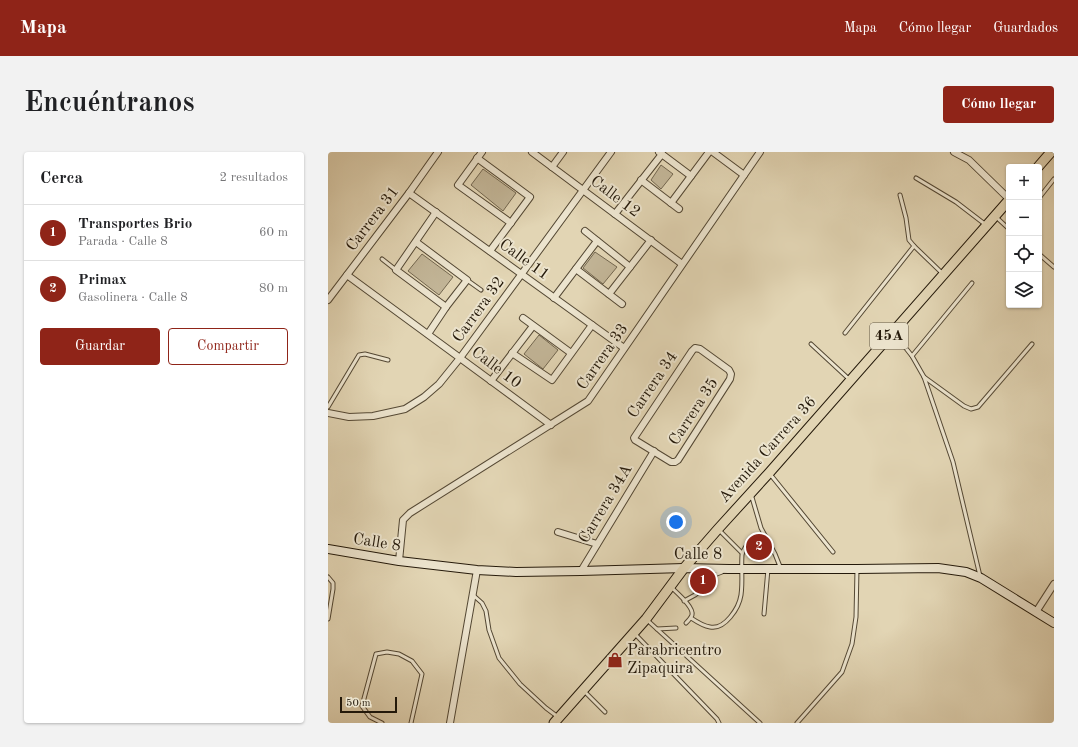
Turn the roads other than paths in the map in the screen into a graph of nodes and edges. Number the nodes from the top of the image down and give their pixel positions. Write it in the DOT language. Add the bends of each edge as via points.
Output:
graph roads {
  1 [pos="438,152"];
  2 [pos="482,152"];
  3 [pos="532,152"];
  4 [pos="563,152"];
  5 [pos="611,152"];
  6 [pos="708,152"];
  7 [pos="714,152"];
  8 [pos="760,152"];
  9 [pos="954,152"];
  10 [pos="1051,152"];
  11 [pos="660,153"];
  12 [pos="477,158"];
  13 [pos="1041,164"];
  14 [pos="552,167"];
  15 [pos="744,175"];
  16 [pos="691,176"];
  17 [pos="916,178"];
  18 [pos="1054,179"];
  19 [pos="641,180"];
  20 [pos="583,190"];
  21 [pos="409,193"];
  22 [pos="1042,194"];
  23 [pos="900,195"];
  24 [pos="1006,196"];
  25 [pos="1008,200"];
  26 [pos="671,203"];
  27 [pos="680,209"];
  28 [pos="436,212"];
  29 [pos="615,214"];
  30 [pos="994,216"];
  31 [pos="511,223"];
  32 [pos="986,226"];
  33 [pos="1006,226"];
  34 [pos="584,231"];
  35 [pos="651,240"];
  36 [pos="597,241"];
  37 [pos="416,242"];
  38 [pos="914,246"];
  39 [pos="490,251"];
  40 [pos="1042,257"];
  41 [pos="382,259"];
  42 [pos="682,264"];
  43 [pos="630,267"];
  44 [pos="1054,267"];
  45 [pos="396,270"];
  46 [pos="576,270"];
  47 [pos="521,274"];
  48 [pos="943,274"];
  49 [pos="347,276"];
  50 [pos="467,280"];
  51 [pos="972,283"];
  52 [pos="481,290"];
  53 [pos="609,294"];
  54 [pos="554,298"];
  55 [pos="328,300"];
  56 [pos="622,304"];
  57 [pos="446,307"];
  58 [pos="523,318"];
  59 [pos="592,325"];
  60 [pos="533,326"];
  61 [pos="893,332"];
  62 [pos="845,333"];
  63 [pos="428,334"];
  64 [pos="811,344"];
  65 [pos="1032,344"];
  66 [pos="624,348"];
  67 [pos="512,353"];
  68 [pos="572,353"];
  69 [pos="912,356"];
  70 [pos="460,358"];
  71 [pos="388,360"];
  72 [pos="731,374"];
  73 [pos="924,377"];
  74 [pos="850,380"];
  75 [pos="491,381"];
  76 [pos="328,407"];
  77 [pos="328,413"];
  78 [pos="551,425"];
  79 [pos="654,451"];
  80 [pos="769,473"];
  81 [pos="751,493"];
  82 [pos="761,528"];
  83 [pos="718,529"];
  84 [pos="558,532"];
  85 [pos="757,532"];
  86 [pos="751,538"];
  87 [pos="597,544"];
  88 [pos="328,549"];
  89 [pos="833,552"];
  90 [pos="742,553"];
  91 [pos="399,561"];
  92 [pos="684,568"];
  93 [pos="729,569"];
  94 [pos="742,569"];
  95 [pos="768,569"];
  96 [pos="781,569"];
  97 [pos="857,569"];
  98 [pos="477,570"];
  99 [pos="581,571"];
  100 [pos="328,577"];
  101 [pos="981,578"];
  102 [pos="706,582"];
  103 [pos="1054,584"];
  104 [pos="670,586"];
  105 [pos="702,589"];
  106 [pos="473,595"];
  107 [pos="684,601"];
  108 [pos="1036,612"];
  109 [pos="764,614"];
  110 [pos="691,618"];
  111 [pos="328,619"];
  112 [pos="646,619"];
  113 [pos="686,623"];
  114 [pos="1054,623"];
  115 [pos="676,628"];
  116 [pos="657,629"];
  117 [pos="634,633"];
  118 [pos="583,690"];
  119 [pos="605,712"];
  120 [pos="556,720"];
  121 [pos="382,723"];
  122 [pos="411,723"];
  123 [pos="450,723"];
  124 [pos="720,723"];
  125 [pos="760,723"];
  126 [pos="797,723"];
  1 -- 21 [label="street, Carrera 31"];
  2 -- 12 [label="street"];
  3 -- 14 [label="street, Calle 12"];
  4 -- 14 [label="street"];
  5 -- 20 [label="street, Carrera 32"];
  6 -- 16 [label="street"];
  7 -- 15 [label="street"];
  8 -- 15 [label="street, Carrera 33"];
  9 -- 24 [label="street" via="969,160"];
  10 -- 13 [label="main road"];
  11 -- 16 [label="street"];
  11 -- 19 [label="street"];
  12 -- 31 [label="street" via="530,197"];
  12 -- 31 [label="street" via="458,185"];
  14 -- 20 [label="street, Calle 12"];
  15 -- 42 [label="street, Carrera 33"];
  16 -- 26 [label="street"];
  17 -- 32 [label="lane" via="956,202"];
  18 -- 22 [label="lane"];
  19 -- 26 [label="street"];
  19 -- 29 [label="street"];
  20 -- 29 [label="street, Calle 12"];
  20 -- 47 [label="street, Carrera 32"];
  21 -- 28 [label="street, Calle 11"];
  21 -- 49 [label="street, Carrera 31"];
  23 -- 38 [label="lane" via="909,240"];
  25 -- 30 [label="main road, Avenida Carrera 36 / 45A"];
  26 -- 27 [label="street"];
  28 -- 37 [label="street"];
  28 -- 39 [label="street, Calle 11"];
  29 -- 35 [label="street, Calle 12"];
  30 -- 32 [label="main road, Avenida Carrera 36 / 45A"];
  30 -- 33 [label="lane"];
  31 -- 39 [label="street"];
  32 -- 48 [label="main road, Avenida Carrera 36 / 45A"];
  34 -- 36 [label="street"];
  35 -- 42 [label="street, Calle 12"];
  35 -- 43 [label="street"];
  36 -- 43 [label="street"];
  36 -- 46 [label="street"];
  37 -- 45 [label="street"];
  37 -- 50 [label="street"];
  38 -- 48 [label="lane"];
  38 -- 62 [label="lane"];
  39 -- 47 [label="street, Calle 11"];
  40 -- 44 [label="lane"];
  41 -- 45 [label="lane"];
  42 -- 66 [label="street, Carrera 33"];
  43 -- 53 [label="street"];
  45 -- 57 [label="street"];
  46 -- 53 [label="street"];
  46 -- 54 [label="street"];
  47 -- 54 [label="street, Calle 11"];
  47 -- 70 [label="street, Carrera 32"];
  48 -- 61 [label="main road, Avenida Carrera 36 / 45A"];
  49 -- 55 [label="street, Carrera 31"];
  49 -- 63 [label="street, Calle 10"];
  50 -- 52 [label="lane"];
  50 -- 57 [label="street"];
  51 -- 69 [label="lane"];
  53 -- 56 [label="street"];
  54 -- 59 [label="street, Calle 11"];
  57 -- 63 [label="street"];
  58 -- 60 [label="street"];
  59 -- 66 [label="street, Calle 11"];
  59 -- 68 [label="street"];
  60 -- 67 [label="street"];
  60 -- 68 [label="street"];
  61 -- 69 [label="lane"];
  61 -- 74 [label="main road, Avenida Carrera 36 / 45A"];
  63 -- 70 [label="street, Calle 10"];
  64 -- 74 [label="lane"];
  65 -- 73 [label="lane" via="978,407 971,409 964,406"];
  66 -- 78 [label="street, Carrera 33" via="588,401"];
  67 -- 68 [label="street" via="552,380"];
  67 -- 75 [label="street"];
  69 -- 73 [label="lane"];
  70 -- 75 [label="street, Calle 10"];
  70 -- 77 [label="street, Carrera 32" via="439,384 405,409 373,416 349,417"];
  71 -- 76 [label="lane" via="365,354 359,356"];
  72 -- 79 [label="street, Carrera 35" via="678,460 671,462"];
  72 -- 79 [label="street, Carrera 34" via="700,349 695,348 634,438"];
  73 -- 101 [label="lane" via="953,462"];
  74 -- 80 [label="main road, Avenida Carrera 36 / 45A"];
  75 -- 78 [label="street, Calle 10"];
  78 -- 91 [label="street, Carrera 33" via="410,513 403,520"];
  79 -- 87 [label="street, Carrera 34A"];
  80 -- 81 [label="main road, Avenida Carrera 36 / 45A"];
  80 -- 89 [label="lane"];
  81 -- 82 [label="lane"];
  81 -- 83 [label="main road, Avenida Carrera 36 / 45A"];
  82 -- 85 [label="lane"];
  82 -- 96 [label="lane"];
  83 -- 90 [label="lane"];
  83 -- 92 [label="main road, Avenida Carrera 36 / 45A"];
  84 -- 87 [label="street"];
  86 -- 90 [label="lane"];
  87 -- 99 [label="street, Carrera 34A"];
  88 -- 91 [label="main road, Calle 8"];
  90 -- 94 [label="lane"];
  91 -- 98 [label="main road, Calle 8"];
  92 -- 93 [label="main road, Calle 8"];
  92 -- 99 [label="main road, Calle 8"];
  92 -- 104 [label="main road, Avenida Carrera 36 / 45A"];
  93 -- 94 [label="main road, Calle 8"];
  93 -- 102 [label="lane" via="709,577"];
  94 -- 95 [label="main road, Calle 8"];
  94 -- 110 [label="lane" via="741,596 729,618 715,628 701,625"];
  95 -- 96 [label="main road, Calle 8"];
  95 -- 109 [label="lane"];
  96 -- 97 [label="main road, Calle 8"];
  97 -- 101 [label="main road, Calle 8" via="938,568 966,572"];
  97 -- 126 [label="lane" via="856,617 852,644 842,672"];
  98 -- 99 [label="main road, Calle 8"];
  98 -- 106 [label="street"];
  100 -- 111 [label="lane" via="333,583"];
  101 -- 108 [label="main road, Calle 8"];
  103 -- 108 [label="street"];
  104 -- 107 [label="lane"];
  104 -- 112 [label="main road, Avenida Carrera 36 / 45A"];
  105 -- 107 [label="lane"];
  106 -- 120 [label="lane" via="486,611 489,630 499,658 520,684"];
  106 -- 123 [label="street"];
  107 -- 110 [label="lane" via="691,608"];
  108 -- 114 [label="main road, Calle 8"];
  110 -- 113 [label="lane"];
  112 -- 116 [label="lane"];
  112 -- 117 [label="main road, Avenida Carrera 36 / 45A"];
  115 -- 116 [label="lane"];
  116 -- 125 [label="lane"];
  117 -- 118 [label="main road, Avenida Carrera 36 / 45A"];
  117 -- 124 [label="lane"];
  118 -- 119 [label="lane"];
  118 -- 120 [label="main road, Avenida Carrera 36 / 45A"];
  121 -- 122 [label="lane" via="370,717 362,706 376,654 387,652 399,654 412,661 422,674"];
}
